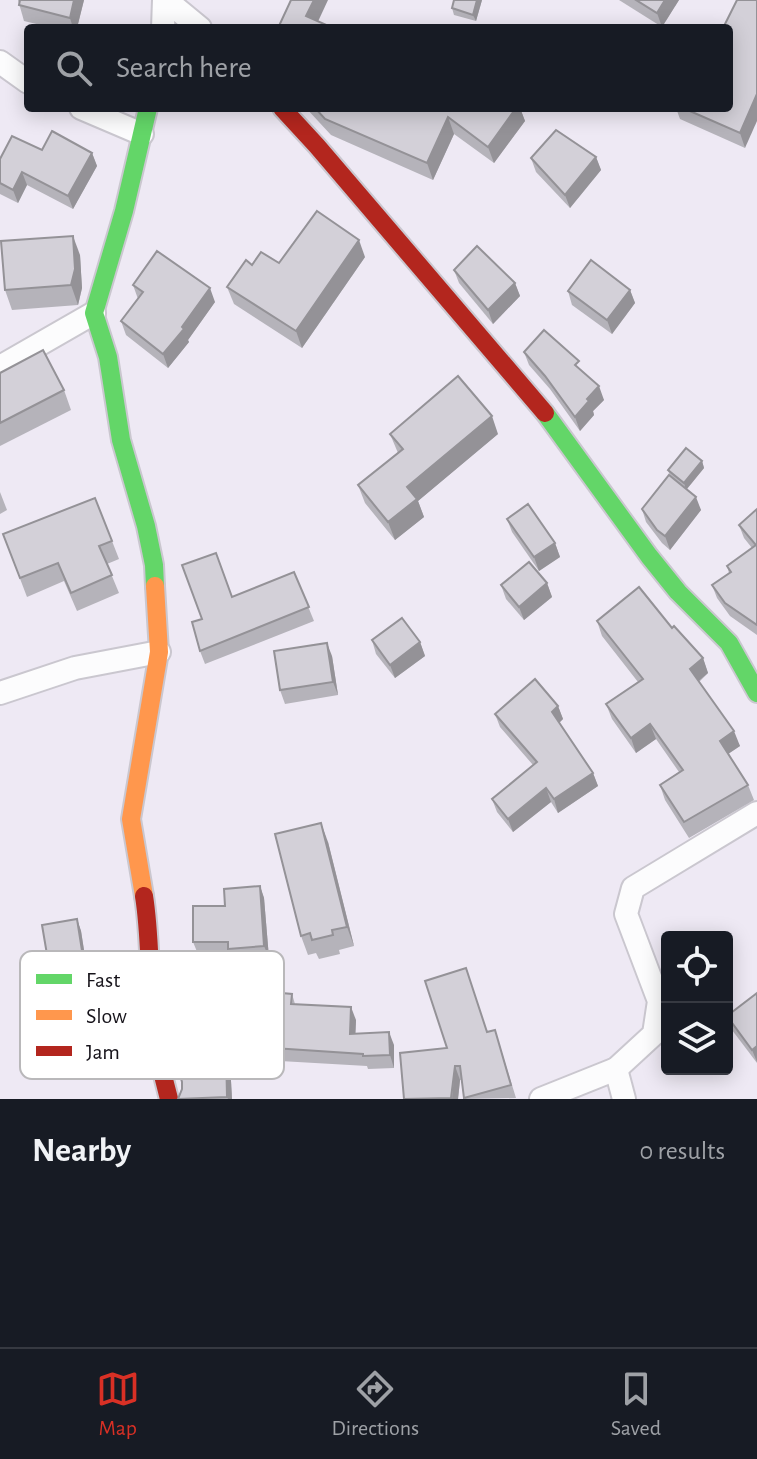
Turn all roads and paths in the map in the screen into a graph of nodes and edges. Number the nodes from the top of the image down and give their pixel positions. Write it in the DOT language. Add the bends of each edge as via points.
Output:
graph roads {
  1 [pos="165,0"];
  2 [pos="163,24"];
  3 [pos="195,24"];
  4 [pos="0,62"];
  5 [pos="24,79"];
  6 [pos="90,112"];
  7 [pos="147,112"];
  8 [pos="286,112"];
  9 [pos="142,134"];
  10 [pos="94,313"];
  11 [pos="0,367"];
  12 [pos="159,652"];
  13 [pos="0,693"];
  14 [pos="757,693"];
  15 [pos="757,813"];
  16 [pos="150,951"];
  17 [pos="616,1069"];
  18 [pos="164,1079"];
  19 [pos="169,1099"];
  20 [pos="541,1099"];
  21 [pos="624,1099"];
  1 -- 2 [label="street"];
  1 -- 3 [label="street"];
  4 -- 5 [label="street"];
  6 -- 9 [label="street"];
  7 -- 9 [label="street"];
  8 -- 14 [label="street" via="535,400 649,556 729,643"];
  9 -- 10 [label="street"];
  10 -- 11 [label="street"];
  10 -- 12 [label="street" via="154,565"];
  12 -- 13 [label="street" via="75,668"];
  12 -- 16 [label="street" via="131,819"];
  15 -- 17 [label="street" via="633,888 626,914 659,1001 654,1034"];
  17 -- 20 [label="street"];
  17 -- 21 [label="street"];
  18 -- 19 [label="street"];
}
